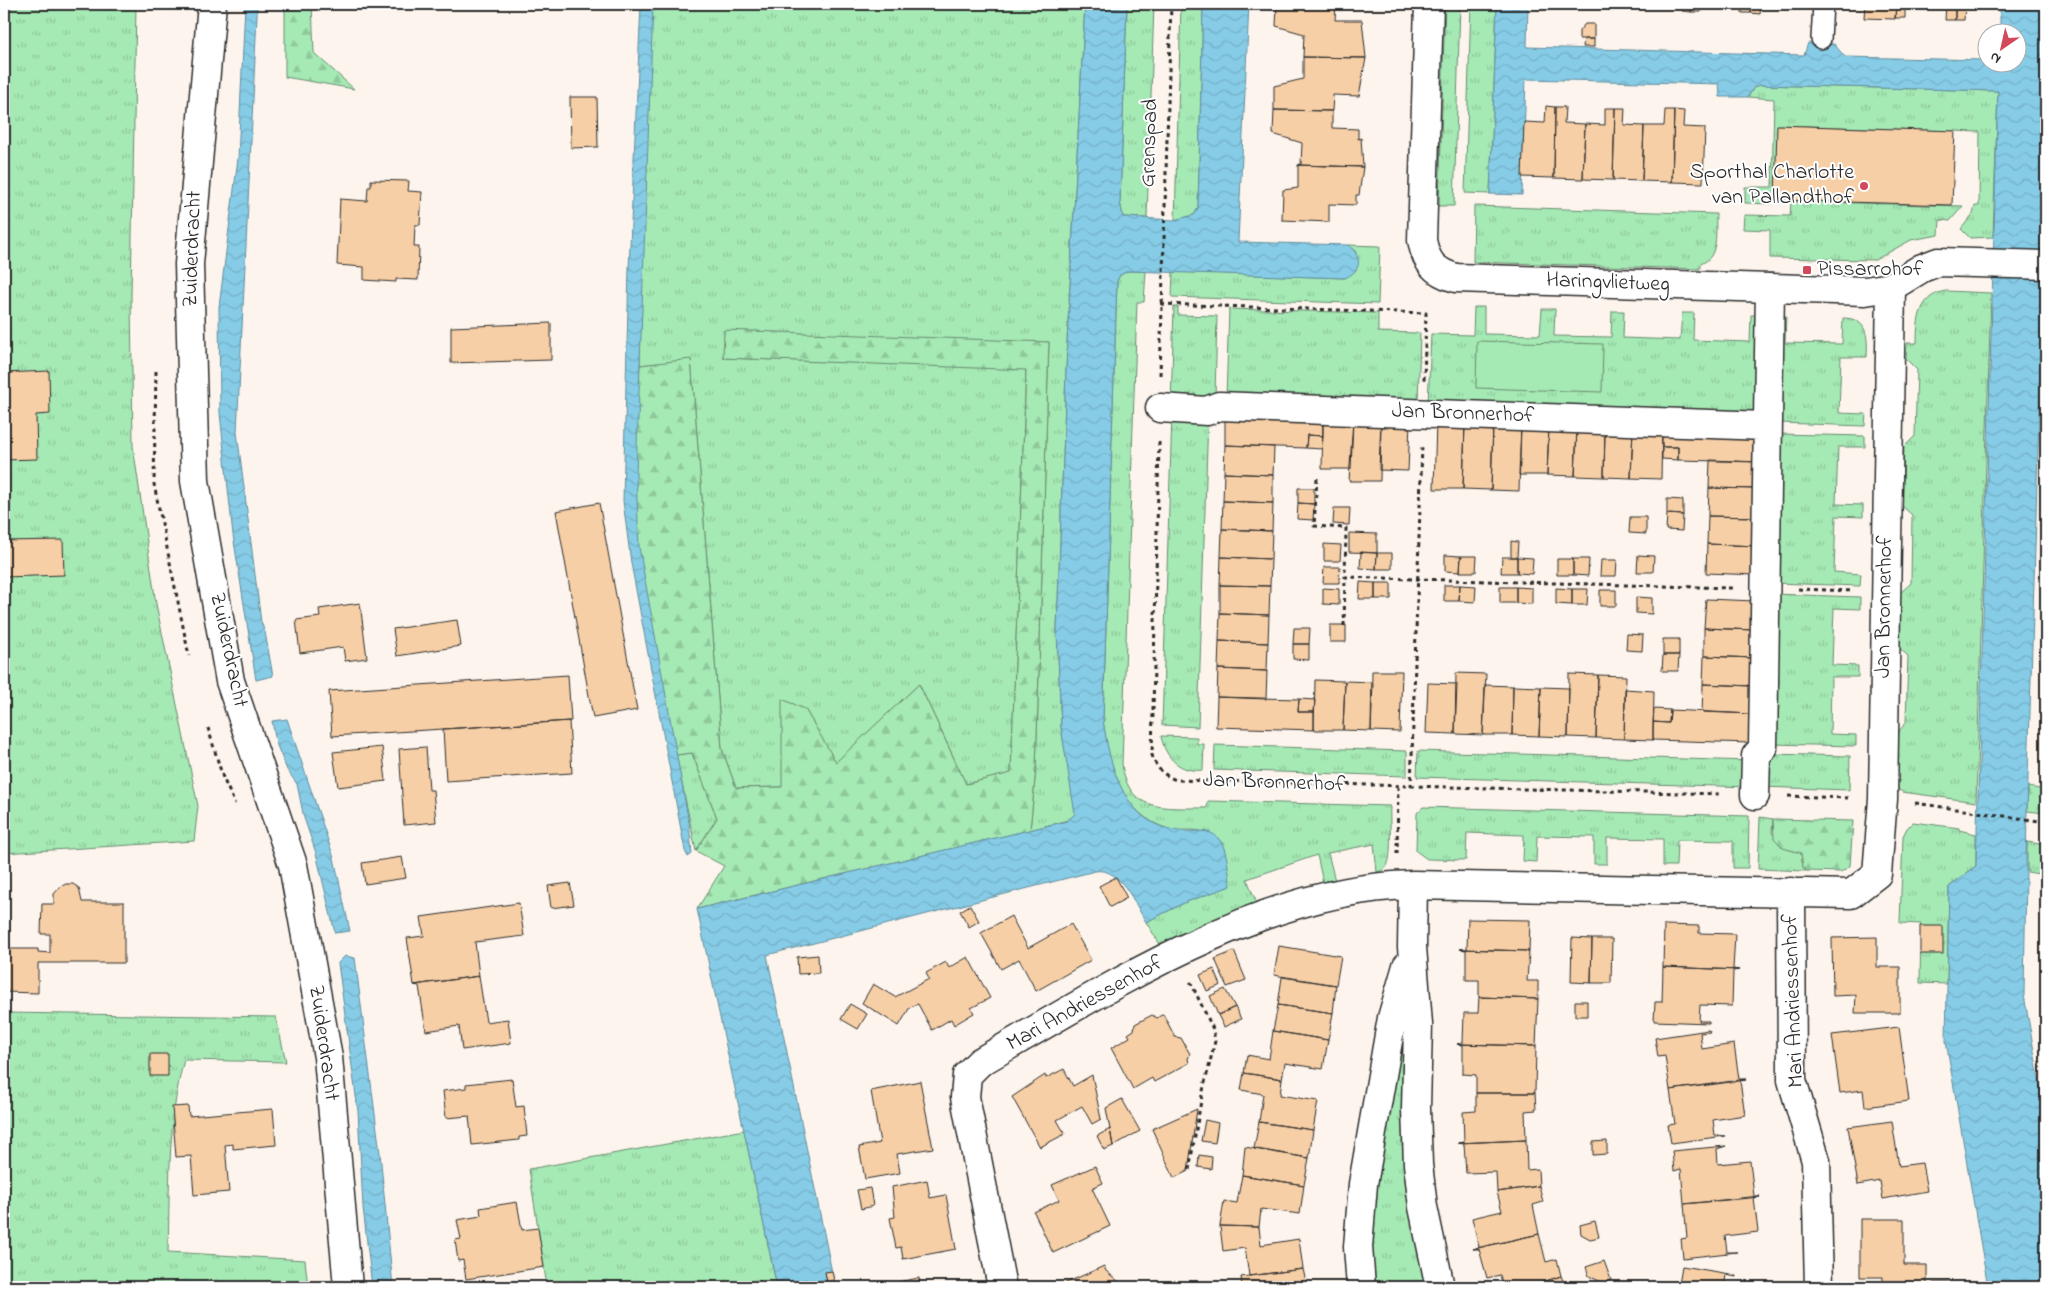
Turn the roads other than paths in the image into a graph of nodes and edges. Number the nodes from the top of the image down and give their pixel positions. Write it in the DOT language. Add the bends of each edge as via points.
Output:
graph roads {
  1 [pos="212,4"];
  2 [pos="1429,4"];
  3 [pos="1822,4"];
  4 [pos="1821,39"];
  5 [pos="2046,265"];
  6 [pos="1891,286"];
  7 [pos="1770,288"];
  8 [pos="1160,408"];
  9 [pos="1766,426"];
  10 [pos="1755,795"];
  11 [pos="1883,799"];
  12 [pos="1405,885"];
  13 [pos="1791,892"];
  14 [pos="1412,947"];
  15 [pos="348,1287"];
  16 [pos="1002,1287"];
  17 [pos="1360,1287"];
  18 [pos="1440,1287"];
  19 [pos="1819,1287"];
  1 -- 15 [label="street, Zuiderdracht" via="189,264 195,481 230,681 293,865 328,1057"];
  2 -- 7 [label="street, Haringvlietweg" via="1422,240 1427,259 1435,270 1456,278"];
  3 -- 4 [label="lane"];
  5 -- 6 [label="street, Haringvlietweg" via="1938,262"];
  6 -- 7 [label="street, Haringvlietweg" via="1865,291"];
  6 -- 11 [label="street, Jan Bronnerhof"];
  7 -- 9 [label="street"];
  8 -- 9 [label="street, Jan Bronnerhof" via="1207,411 1219,406 1423,412"];
  9 -- 10 [label="street" via="1763,748 1756,756"];
  11 -- 13 [label="street, Mari Andriessenhof" via="1877,874 1851,894"];
  12 -- 13 [label="street, Mari Andriessenhof"];
  12 -- 14 [label="street"];
  12 -- 16 [label="street, Mari Andriessenhof" via="1327,895 1236,926 1150,965 980,1062 968,1075 965,1097"];
  13 -- 19 [label="street, Mari Andriessenhof" via="1792,1080 1816,1161"];
  14 -- 17 [label="street" via="1392,1018 1363,1184 1358,1247"];
  14 -- 18 [label="street" via="1418,1024 1418,1164 1423,1207"];
}
